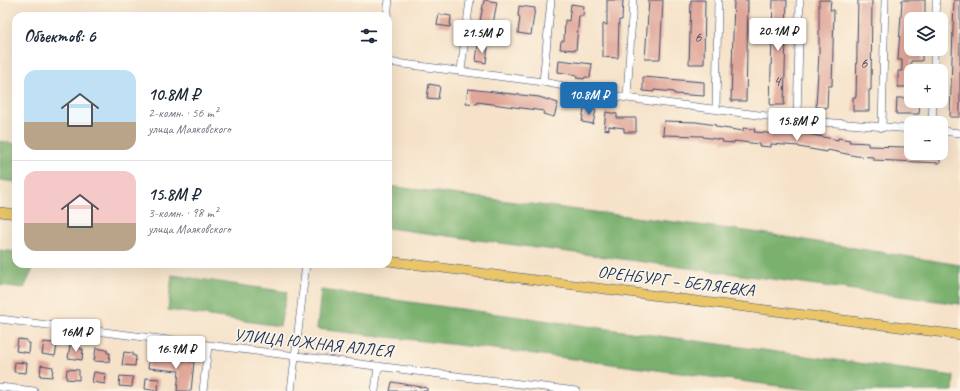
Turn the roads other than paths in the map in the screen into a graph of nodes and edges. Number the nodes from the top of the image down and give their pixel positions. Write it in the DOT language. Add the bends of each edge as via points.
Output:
graph roads {
  1 [pos="389,0"];
  2 [pos="470,0"];
  3 [pos="551,0"];
  4 [pos="633,0"];
  5 [pos="718,0"];
  6 [pos="800,0"];
  7 [pos="885,0"];
  8 [pos="936,0"];
  9 [pos="388,12"];
  10 [pos="936,12"];
  11 [pos="392,62"];
  12 [pos="461,70"];
  13 [pos="543,82"];
  14 [pos="626,98"];
  15 [pos="716,109"];
  16 [pos="797,120"];
  17 [pos="882,128"];
  18 [pos="904,129"];
  19 [pos="948,132"];
  20 [pos="960,133"];
  21 [pos="0,212"];
  22 [pos="12,214"];
  23 [pos="392,262"];
  24 [pos="306,268"];
  25 [pos="0,319"];
  26 [pos="960,335"];
  27 [pos="208,346"];
  28 [pos="296,357"];
  29 [pos="378,366"];
  30 [pos="0,387"];
  31 [pos="34,391"];
  32 [pos="203,391"];
  33 [pos="291,391"];
  34 [pos="375,391"];
  35 [pos="576,391"];
  1 -- 9 [label="street"];
  2 -- 12 [label="street"];
  3 -- 13 [label="street"];
  4 -- 14 [label="street"];
  5 -- 15 [label="street"];
  6 -- 16 [label="street"];
  7 -- 17 [label="street"];
  8 -- 10 [label="street"];
  11 -- 12 [label="street"];
  12 -- 13 [label="street"];
  13 -- 14 [label="street"];
  14 -- 15 [label="street"];
  15 -- 16 [label="street"];
  16 -- 17 [label="street"];
  17 -- 18 [label="street"];
  19 -- 20 [label="street"];
  21 -- 22 [label="main road"];
  23 -- 26 [label="main road, ОРЕНБУРГ – БЕЛЯЕВКА"];
  24 -- 28 [label="street"];
  25 -- 27 [label="street, УЛИЦА ЮЖНАЯ АЛЛЕЯ"];
  27 -- 28 [label="street, УЛИЦА ЮЖНАЯ АЛЛЕЯ"];
  27 -- 32 [label="street"];
  28 -- 29 [label="street, УЛИЦА ЮЖНАЯ АЛЛЕЯ"];
  28 -- 33 [label="street"];
  29 -- 34 [label="street"];
  29 -- 35 [label="street, УЛИЦА ЮЖНАЯ АЛЛЕЯ"];
  30 -- 31 [label="street"];
}
